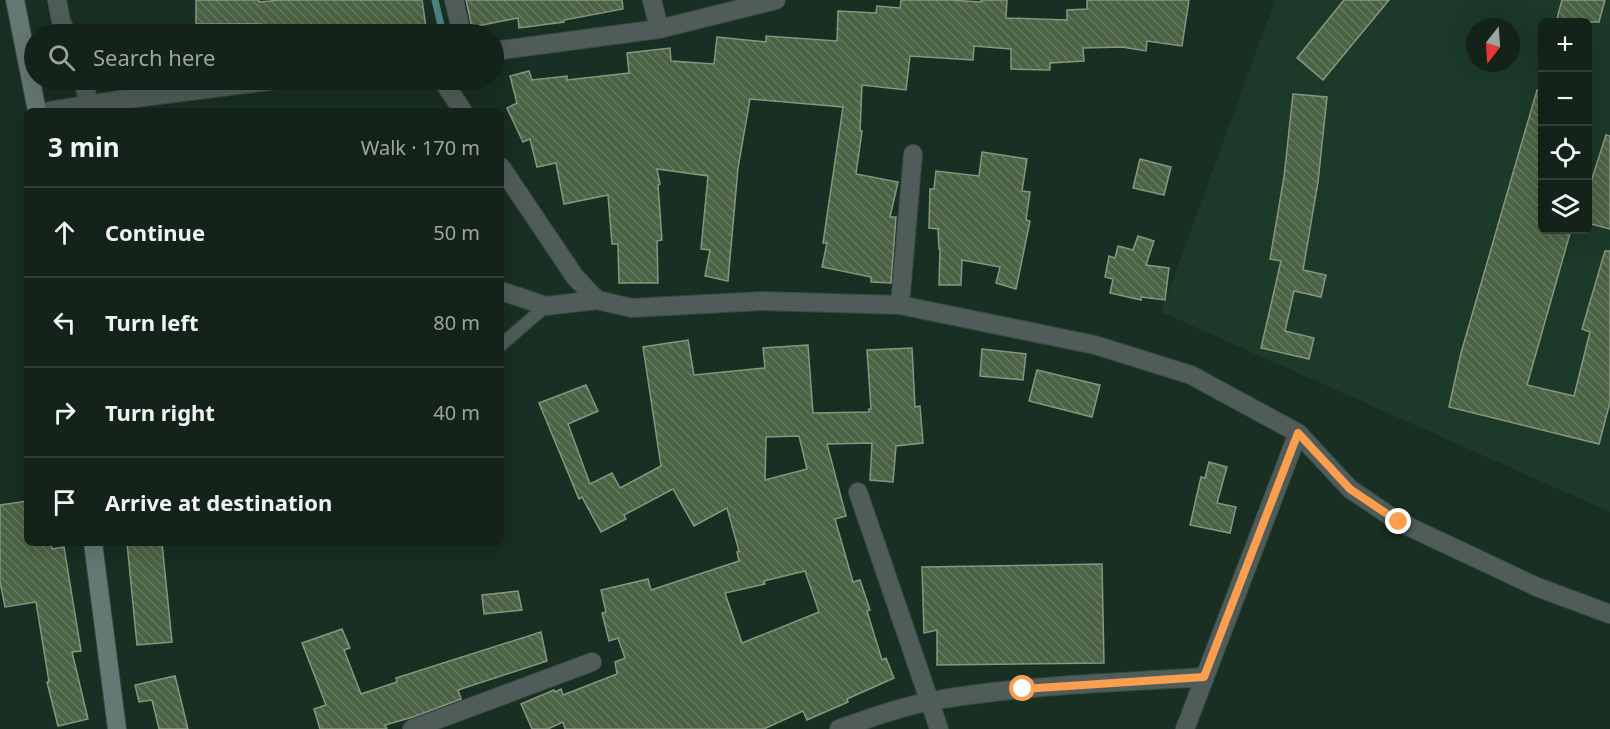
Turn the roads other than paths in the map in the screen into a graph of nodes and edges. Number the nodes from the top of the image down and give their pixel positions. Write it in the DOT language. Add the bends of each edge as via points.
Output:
graph roads {
  1 [pos="15,0"];
  2 [pos="57,0"];
  3 [pos="454,0"];
  4 [pos="652,0"];
  5 [pos="776,0"];
  6 [pos="62,24"];
  7 [pos="460,24"];
  8 [pos="659,29"];
  9 [pos="24,45"];
  10 [pos="504,50"];
  11 [pos="33,90"];
  12 [pos="85,90"];
  13 [pos="215,90"];
  14 [pos="449,90"];
  15 [pos="89,105"];
  16 [pos="123,105"];
  17 [pos="36,108"];
  18 [pos="70,108"];
  19 [pos="461,108"];
  20 [pos="914,154"];
  21 [pos="504,171"];
  22 [pos="504,292"];
  23 [pos="597,300"];
  24 [pos="900,305"];
  25 [pos="546,306"];
  26 [pos="504,342"];
  27 [pos="1298,433"];
  28 [pos="858,492"];
  29 [pos="93,546"];
  30 [pos="1610,614"];
  31 [pos="592,663"];
  32 [pos="1204,677"];
  33 [pos="930,702"];
  34 [pos="117,729"];
  35 [pos="412,729"];
  36 [pos="839,729"];
  37 [pos="939,729"];
  38 [pos="1185,729"];
  1 -- 9 [label="street"];
  2 -- 6 [label="street"];
  3 -- 7 [label="street"];
  4 -- 8 [label="street"];
  5 -- 8 [label="street"];
  8 -- 10 [label="street"];
  11 -- 17 [label="street"];
  12 -- 15 [label="street"];
  13 -- 16 [label="street"];
  14 -- 19 [label="street"];
  15 -- 16 [label="street"];
  15 -- 18 [label="street"];
  20 -- 24 [label="street"];
  21 -- 23 [label="street" via="575,277"];
  22 -- 25 [label="street"];
  23 -- 24 [label="street" via="632,308 762,302"];
  23 -- 25 [label="street"];
  24 -- 27 [label="street" via="1095,345 1191,375"];
  25 -- 26 [label="lane"];
  27 -- 30 [label="street" via="1350,489 1399,522 1537,587"];
  27 -- 32 [label="street"];
  28 -- 33 [label="street"];
  29 -- 34 [label="street"];
  31 -- 35 [label="street"];
  32 -- 33 [label="street" via="1023,689"];
  32 -- 38 [label="street"];
  33 -- 36 [label="street"];
  33 -- 37 [label="street"];
}
